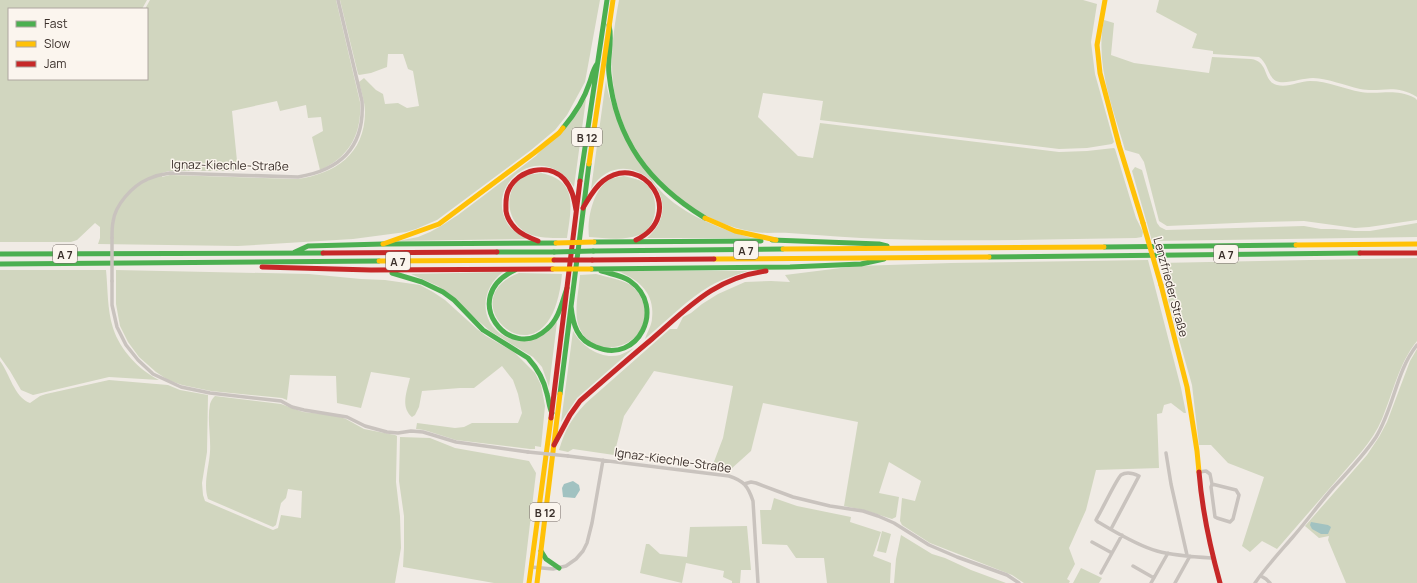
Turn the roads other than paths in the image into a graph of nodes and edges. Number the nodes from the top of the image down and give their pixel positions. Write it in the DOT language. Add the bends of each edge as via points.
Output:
graph roads {
  1 [pos="338,0"];
  2 [pos="607,0"];
  3 [pos="613,0"];
  4 [pos="1105,0"];
  5 [pos="609,25"];
  6 [pos="597,64"];
  7 [pos="583,208"];
  8 [pos="576,210"];
  9 [pos="776,240"];
  10 [pos="625,242"];
  11 [pos="542,243"];
  12 [pos="383,244"];
  13 [pos="1417,244"];
  14 [pos="899,249"];
  15 [pos="1417,253"];
  16 [pos="0,254"];
  17 [pos="291,254"];
  18 [pos="891,257"];
  19 [pos="242,263"];
  20 [pos="0,264"];
  21 [pos="782,268"];
  22 [pos="517,269"];
  23 [pos="591,269"];
  24 [pos="385,271"];
  25 [pos="566,288"];
  26 [pos="571,306"];
  27 [pos="1417,345"];
  28 [pos="552,413"];
  29 [pos="554,445"];
  30 [pos="1166,453"];
  31 [pos="604,460"];
  32 [pos="1199,472"];
  33 [pos="744,484"];
  34 [pos="1212,484"];
  35 [pos="1111,530"];
  36 [pos="1122,535"];
  37 [pos="1092,542"];
  38 [pos="541,551"];
  39 [pos="1112,553"];
  40 [pos="1168,553"];
  41 [pos="1189,555"];
  42 [pos="1213,558"];
  43 [pos="1133,566"];
  44 [pos="531,567"];
  45 [pos="539,568"];
  46 [pos="559,568"];
  47 [pos="1101,573"];
  48 [pos="1261,576"];
  49 [pos="1154,578"];
  50 [pos="529,583"];
  51 [pos="536,583"];
  52 [pos="758,583"];
  53 [pos="1019,583"];
  54 [pos="1152,583"];
  55 [pos="1175,583"];
  56 [pos="1220,583"];
  57 [pos="1255,583"];
  58 [pos="1270,583"];
  1 -- 31 [label="street, Ignaz-Kiechle-Straße, bridge" via="362,110 362,122 355,142 333,166 311,175 298,177 170,173 146,179 133,189 124,199 112,223 112,305 117,328 126,345 154,374 181,387 210,393 281,400 292,407 347,417 365,426 387,432 423,432 456,442"];
  2 -- 6 [label="main road, B 12"];
  3 -- 5 [label="main road, B 12"];
  4 -- 32 [label="main road, Lenzfrieder Straße, bridge" via="1097,45 1100,73 1161,285 1187,387"];
  5 -- 7 [label="main road, B 12"];
  5 -- 9 [label="main road" via="611,32 608,63 614,102 628,142 650,174 673,198 706,219 730,229"];
  6 -- 8 [label="main road, B 12"];
  6 -- 12 [label="main road, A 7" via="582,99 559,133 439,224"];
  7 -- 10 [label="main road" via="597,187 614,175 631,174 648,183 655,191 659,203 656,224 642,238"];
  7 -- 26 [label="main road, B 12"];
  8 -- 11 [label="main road" via="570,186 557,174 541,169 521,175 508,191 506,211 509,221 516,230"];
  8 -- 25 [label="main road, B 12"];
  9 -- 10 [label="main road"];
  9 -- 14 [label="main road" via="880,244"];
  10 -- 11 [label="main road, bridge"];
  11 -- 12 [label="main road, A 7"];
  12 -- 17 [label="main road, A 7" via="308,246"];
  13 -- 14 [label="main road, A 7"];
  14 -- 17 [label="main road, A 7, bridge"];
  15 -- 18 [label="main road, A 7"];
  16 -- 17 [label="main road, A 7"];
  18 -- 19 [label="main road, A 7, bridge"];
  18 -- 21 [label="main road" via="880,261"];
  19 -- 20 [label="main road, A 7"];
  19 -- 24 [label="main road" via="255,267"];
  21 -- 23 [label="main road"];
  21 -- 29 [label="main road" via="742,276 701,296 580,401"];
  22 -- 23 [label="main road, bridge"];
  22 -- 24 [label="main road"];
  22 -- 25 [label="main road" via="500,278 489,300 492,318 502,331 510,336 527,339 547,330 554,321"];
  23 -- 26 [label="main road" via="619,276 637,286 646,302 648,312 648,322 642,334 634,343 616,351 594,348 577,333"];
  24 -- 28 [label="main road" via="436,288 449,296 488,334 530,360 545,382 548,407"];
  25 -- 28 [label="main road, B 12"];
  26 -- 29 [label="main road, B 12"];
  27 -- 48 [label="street" via="1402,372 1377,436"];
  28 -- 44 [label="main road, B 12"];
  29 -- 38 [label="main road, B 12"];
  30 -- 41 [label="street" via="1170,484"];
  31 -- 33 [label="street, Ignaz-Kiechle-Straße" via="729,476"];
  31 -- 46 [label="street" via="587,544 576,559"];
  32 -- 34 [label="street" via="1206,471 1210,474"];
  32 -- 42 [label="main road, Lenzfrieder Straße"];
  33 -- 52 [label="street, Ignaz-Kiechle-Straße" via="753,502"];
  33 -- 53 [label="street" via="756,482 793,497 878,516 929,545 1006,575"];
  34 -- 34 [label="street" via="1236,490 1239,495 1230,522 1215,516"];
  35 -- 35 [label="street" via="1098,522 1097,518 1121,476 1130,472 1139,476"];
  35 -- 36 [label="street"];
  36 -- 39 [label="street"];
  36 -- 40 [label="street" via="1147,547"];
  37 -- 39 [label="street"];
  38 -- 45 [label="main road, B 12"];
  38 -- 46 [label="main road" via="548,563"];
  39 -- 47 [label="street"];
  40 -- 41 [label="street"];
  40 -- 49 [label="street"];
  41 -- 42 [label="street"];
  41 -- 55 [label="street"];
  42 -- 56 [label="main road, Lenzfrieder Straße"];
  43 -- 49 [label="street"];
  44 -- 45 [label="street"];
  44 -- 50 [label="main road, B 12"];
  45 -- 46 [label="street"];
  45 -- 51 [label="main road, B 12"];
  48 -- 57 [label="street"];
  48 -- 58 [label="street"];
  49 -- 54 [label="street"];
}
